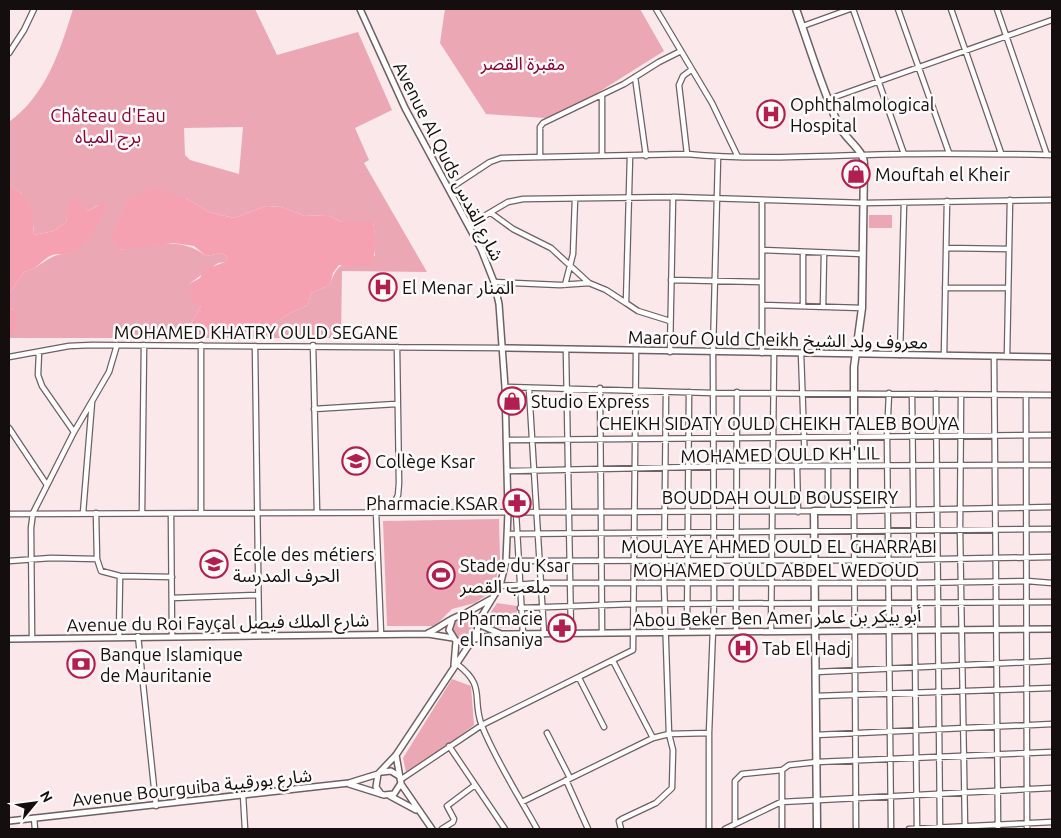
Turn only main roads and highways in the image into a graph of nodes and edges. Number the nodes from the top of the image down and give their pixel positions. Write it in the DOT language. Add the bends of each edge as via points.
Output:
graph roads {
  1 [pos="796,9"];
  2 [pos="817,829"];
  1 -- 2 [label="main road, BOUDDAH OULD BOUSSEIRY" via="842,132 862,155 865,203 862,308 854,367 854,511 814,512"];
}
